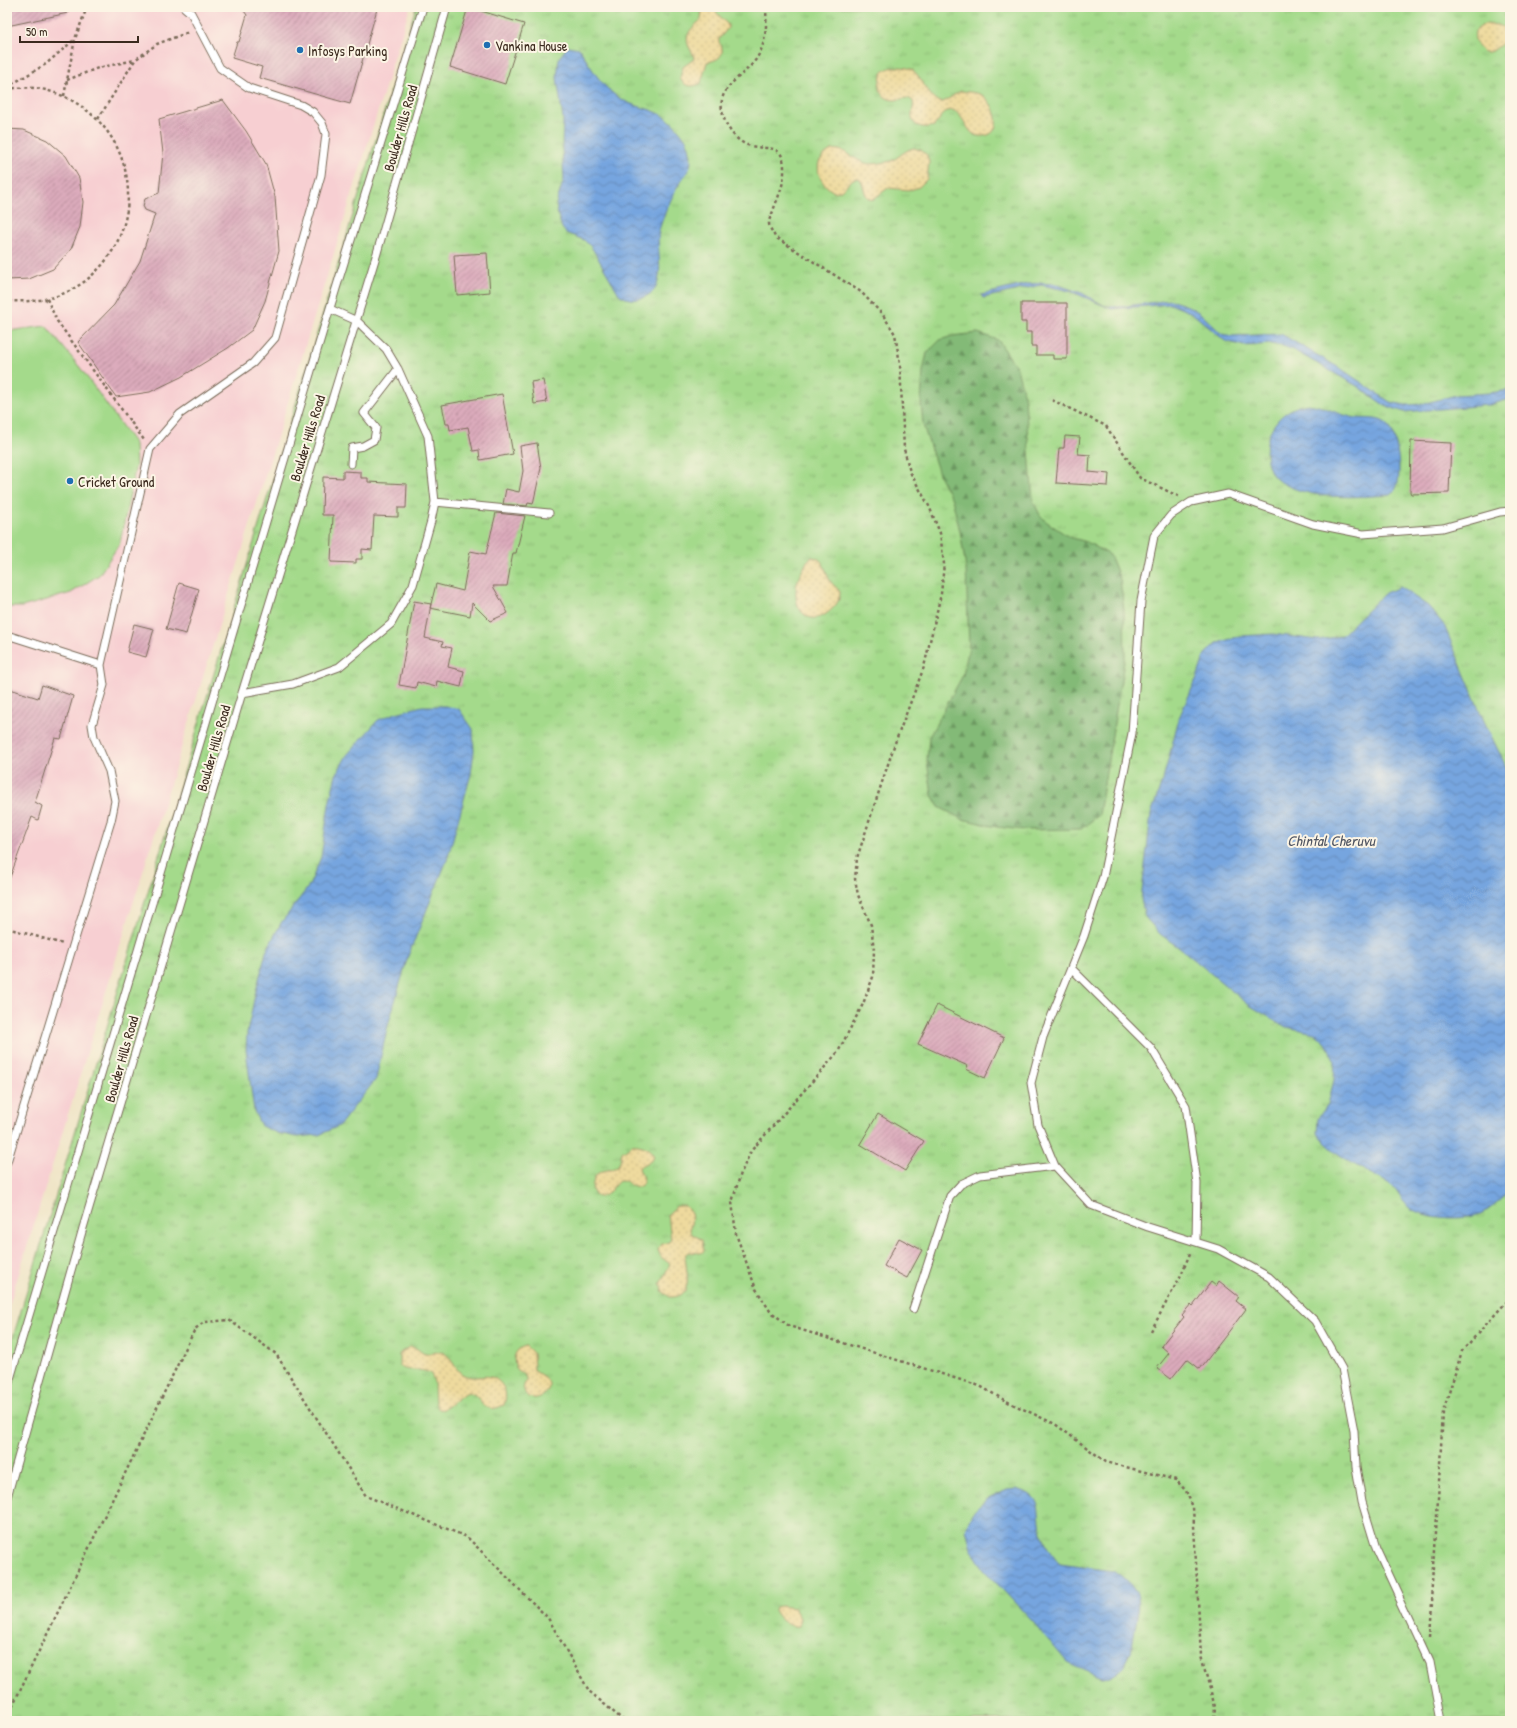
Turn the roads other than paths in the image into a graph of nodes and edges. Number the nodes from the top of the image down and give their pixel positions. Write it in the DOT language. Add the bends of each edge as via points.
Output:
graph roads {
  1 [pos="184,7"];
  2 [pos="423,7"];
  3 [pos="447,7"];
  4 [pos="330,309"];
  5 [pos="357,320"];
  6 [pos="398,369"];
  7 [pos="351,464"];
  8 [pos="435,502"];
  9 [pos="1510,511"];
  10 [pos="549,513"];
  11 [pos="7,635"];
  12 [pos="101,665"];
  13 [pos="242,693"];
  14 [pos="1071,968"];
  15 [pos="7,1162"];
  16 [pos="1055,1166"];
  17 [pos="1196,1242"];
  18 [pos="913,1309"];
  19 [pos="7,1389"];
  20 [pos="7,1497"];
  21 [pos="1440,1721"];
  1 -- 12 [label="lane" via="191,14 220,68 249,88 301,105 313,112 322,123 326,134 325,148 321,175 275,338 253,363 180,414 150,449"];
  2 -- 4 [label="lane, Boulder Hills Road"];
  3 -- 5 [label="lane, Boulder Hills Road"];
  4 -- 5 [label="lane"];
  4 -- 19 [label="lane, Boulder Hills Road"];
  5 -- 6 [label="lane" via="386,349"];
  5 -- 13 [label="lane, Boulder Hills Road"];
  6 -- 7 [label="lane" via="364,414 376,428 374,440 352,448"];
  6 -- 8 [label="lane" via="428,436"];
  8 -- 10 [label="lane"];
  8 -- 13 [label="lane" via="413,585 392,624 338,667 293,684"];
  9 -- 14 [label="lane" via="1443,528 1363,534 1313,524 1228,494 1192,502 1171,515 1154,536 1141,601 1132,733 1103,877"];
  11 -- 12 [label="lane"];
  12 -- 15 [label="lane" via="104,686 92,725 94,737 109,771 115,802"];
  13 -- 20 [label="lane, Boulder Hills Road" via="83,1228"];
  14 -- 16 [label="lane" via="1043,1037 1031,1083 1038,1125"];
  14 -- 17 [label="lane" via="1151,1048 1186,1106 1197,1182"];
  16 -- 17 [label="lane" via="1091,1205"];
  16 -- 18 [label="lane" via="980,1175 961,1184 950,1196"];
  17 -- 21 [label="lane" via="1218,1249 1269,1277 1315,1321 1342,1369 1354,1431 1356,1467 1362,1502 1376,1548 1429,1662"];
}
